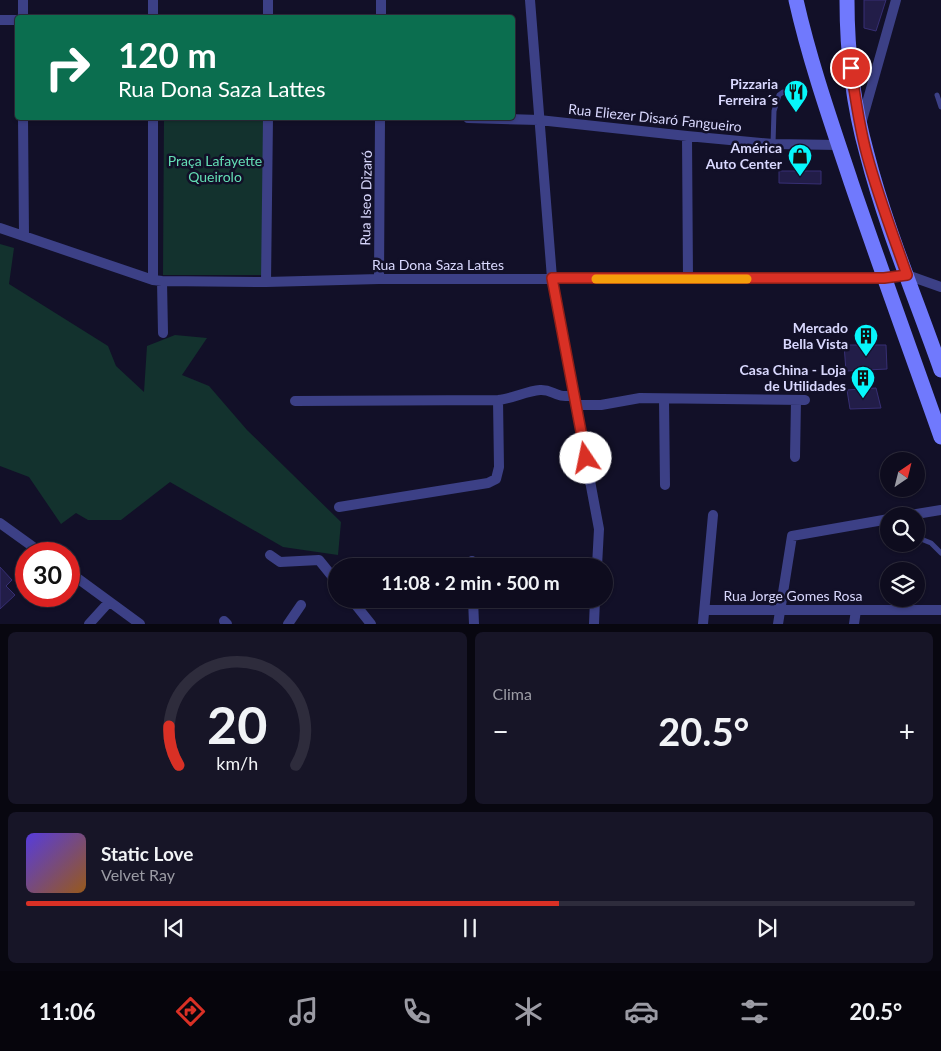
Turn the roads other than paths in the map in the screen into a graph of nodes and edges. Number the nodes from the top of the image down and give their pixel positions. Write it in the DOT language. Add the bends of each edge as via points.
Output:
graph roads {
  1 [pos="23,0"];
  2 [pos="153,0"];
  3 [pos="268,0"];
  4 [pos="381,0"];
  5 [pos="530,0"];
  6 [pos="796,0"];
  7 [pos="847,0"];
  8 [pos="896,0"];
  9 [pos="23,15"];
  10 [pos="153,15"];
  11 [pos="268,15"];
  12 [pos="381,15"];
  13 [pos="0,20"];
  14 [pos="15,20"];
  15 [pos="851,68"];
  16 [pos="875,71"];
  17 [pos="791,94"];
  18 [pos="937,95"];
  19 [pos="941,107"];
  20 [pos="515,119"];
  21 [pos="24,120"];
  22 [pos="153,120"];
  23 [pos="268,120"];
  24 [pos="380,120"];
  25 [pos="539,120"];
  26 [pos="860,128"];
  27 [pos="688,136"];
  28 [pos="773,144"];
  29 [pos="839,145"];
  30 [pos="0,228"];
  31 [pos="24,236"];
  32 [pos="907,275"];
  33 [pos="379,278"];
  34 [pos="552,278"];
  35 [pos="884,278"];
  36 [pos="688,279"];
  37 [pos="157,280"];
  38 [pos="266,282"];
  39 [pos="941,287"];
  40 [pos="163,333"];
  41 [pos="941,370"];
  42 [pos="574,395"];
  43 [pos="664,399"];
  44 [pos="498,400"];
  45 [pos="295,401"];
  46 [pos="576,406"];
  47 [pos="941,437"];
  48 [pos="795,457"];
  49 [pos="665,485"];
  50 [pos="339,507"];
  51 [pos="941,510"];
  52 [pos="925,513"];
  53 [pos="714,515"];
  54 [pos="880,521"];
  55 [pos="0,522"];
  56 [pos="925,541"];
  57 [pos="27,542"];
  58 [pos="941,553"];
  59 [pos="270,555"];
  60 [pos="598,558"];
  61 [pos="328,571"];
  62 [pos="80,580"];
  63 [pos="109,602"];
  64 [pos="301,605"];
  65 [pos="358,608"];
  66 [pos="473,608"];
  67 [pos="595,608"];
  68 [pos="705,610"];
  69 [pos="780,610"];
  70 [pos="856,610"];
  71 [pos="941,610"];
  72 [pos="89,624"];
  73 [pos="140,624"];
  74 [pos="288,624"];
  75 [pos="371,624"];
  76 [pos="474,624"];
  77 [pos="594,624"];
  78 [pos="704,624"];
  79 [pos="778,624"];
  80 [pos="854,624"];
  1 -- 9 [label="street"];
  2 -- 10 [label="street"];
  3 -- 11 [label="street"];
  4 -- 12 [label="street"];
  5 -- 25 [label="street"];
  6 -- 29 [label="main road"];
  7 -- 15 [label="main road"];
  8 -- 16 [label="street"];
  13 -- 14 [label="street"];
  15 -- 16 [label="street" via="862,74"];
  15 -- 26 [label="main road"];
  16 -- 26 [label="street"];
  17 -- 28 [label="lane" via="783,92 779,95 774,111"];
  18 -- 19 [label="lane"];
  20 -- 25 [label="street, Rua Eliezer Disaró Fangueiro"];
  21 -- 31 [label="street"];
  22 -- 37 [label="street"];
  23 -- 38 [label="street"];
  24 -- 33 [label="street, Rua Iseo Dizaró"];
  25 -- 27 [label="street, Rua Eliezer Disaró Fangueiro"];
  25 -- 34 [label="street"];
  26 -- 32 [label="main road" via="874,182"];
  27 -- 28 [label="street, Rua Eliezer Disaró Fangueiro"];
  27 -- 36 [label="street"];
  28 -- 29 [label="street, Rua Eliezer Disaró Fangueiro"];
  29 -- 35 [label="main road"];
  30 -- 31 [label="street, Rua Dona Saza Lattes"];
  31 -- 37 [label="street, Rua Dona Saza Lattes"];
  32 -- 35 [label="street, Rua Dona Saza Lattes"];
  32 -- 39 [label="street"];
  32 -- 41 [label="main road"];
  33 -- 34 [label="street, Rua Dona Saza Lattes"];
  33 -- 38 [label="street, Rua Dona Saza Lattes"];
  34 -- 36 [label="street, Rua Dona Saza Lattes"];
  34 -- 42 [label="street"];
  35 -- 36 [label="street, Rua Dona Saza Lattes"];
  35 -- 47 [label="main road"];
  37 -- 38 [label="street, Rua Dona Saza Lattes"];
  37 -- 40 [label="street"];
  42 -- 44 [label="street" via="564,397 542,390"];
  42 -- 46 [label="street"];
  43 -- 46 [label="street"];
  43 -- 48 [label="street" via="801,400"];
  43 -- 49 [label="street"];
  44 -- 45 [label="street"];
  44 -- 50 [label="street" via="499,467 496,479 488,483"];
  46 -- 60 [label="street" via="600,529"];
  51 -- 52 [label="street"];
  53 -- 68 [label="street, Rua Jorge Gomes Rosa"];
  54 -- 69 [label="street" via="792,536"];
  55 -- 57 [label="street"];
  56 -- 58 [label="lane"];
  59 -- 61 [label="street" via="280,562 319,560"];
  62 -- 63 [label="street"];
  63 -- 72 [label="street"];
  63 -- 73 [label="street"];
  64 -- 74 [label="street"];
  65 -- 75 [label="street"];
  66 -- 76 [label="street"];
  67 -- 77 [label="street"];
  68 -- 69 [label="street, Rua Jorge Gomes Rosa"];
  68 -- 78 [label="street, Rua Jorge Gomes Rosa"];
  69 -- 70 [label="street, Rua Jorge Gomes Rosa"];
  69 -- 79 [label="street"];
  70 -- 71 [label="street, Rua Jorge Gomes Rosa"];
  70 -- 80 [label="street"];
}
